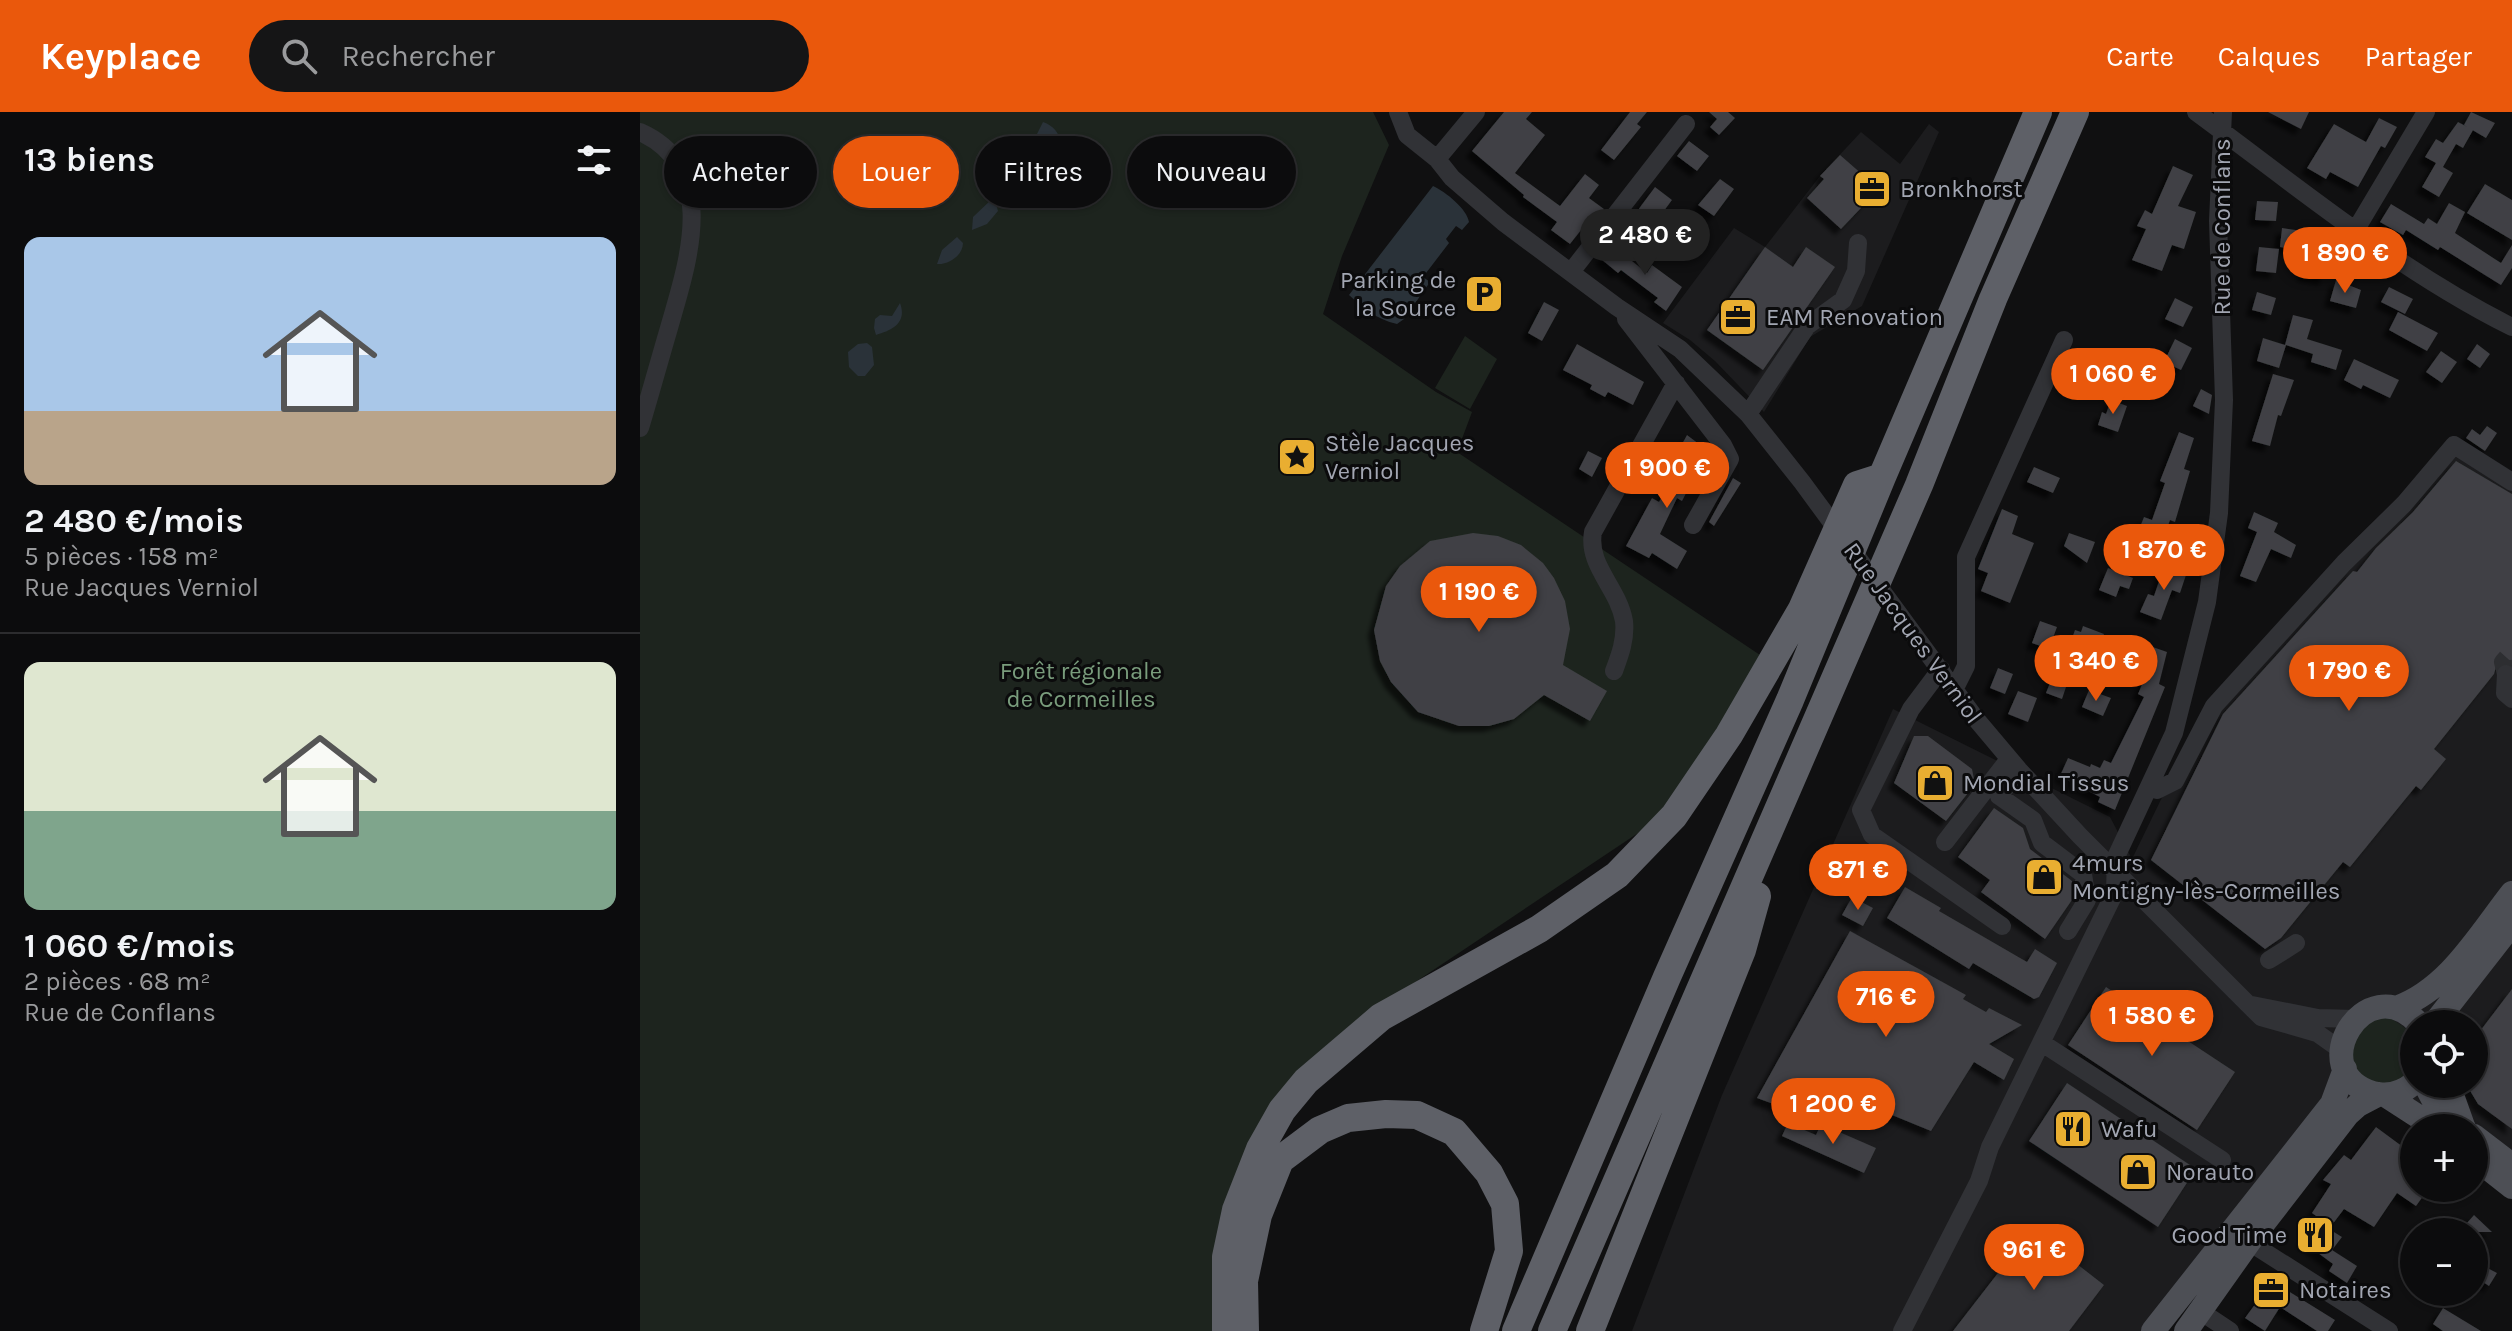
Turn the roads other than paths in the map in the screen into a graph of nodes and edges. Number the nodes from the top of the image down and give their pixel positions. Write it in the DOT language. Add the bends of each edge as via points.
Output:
graph roads {
  1 [pos="1398,112"];
  2 [pos="1476,112"];
  3 [pos="2038,112"];
  4 [pos="2075,112"];
  5 [pos="2196,112"];
  6 [pos="2223,112"];
  7 [pos="2426,112"];
  8 [pos="1686,124"];
  9 [pos="640,132"];
  10 [pos="2223,133"];
  11 [pos="1437,159"];
  12 [pos="2355,231"];
  13 [pos="1858,243"];
  14 [pos="1571,272"];
  15 [pos="1617,307"];
  16 [pos="2511,324"];
  17 [pos="2064,340"];
  18 [pos="1676,383"];
  19 [pos="1748,414"];
  20 [pos="640,428"];
  21 [pos="1882,477"];
  22 [pos="2512,482"];
  23 [pos="1693,525"];
  24 [pos="1941,669"];
  25 [pos="1614,671"];
  26 [pos="2506,674"];
  27 [pos="1954,690"];
  28 [pos="2512,699"];
  29 [pos="2014,764"];
  30 [pos="2150,787"];
  31 [pos="1784,799"];
  32 [pos="1945,842"];
  33 [pos="2117,871"];
  34 [pos="2512,893"];
  35 [pos="2512,924"];
  36 [pos="2002,926"];
  37 [pos="2068,931"];
  38 [pos="2296,943"];
  39 [pos="2269,960"];
  40 [pos="2472,974"];
  41 [pos="2249,1004"];
  42 [pos="2396,1008"];
  43 [pos="2400,1010"];
  44 [pos="2445,1010"];
  45 [pos="2458,1010"];
  46 [pos="2355,1019"];
  47 [pos="2042,1043"];
  48 [pos="2343,1059"];
  49 [pos="2400,1091"];
  50 [pos="2382,1095"];
  51 [pos="2432,1098"];
  52 [pos="2413,1114"];
  53 [pos="2446,1114"];
  54 [pos="2488,1147"];
  55 [pos="2222,1160"];
  56 [pos="2512,1165"];
  57 [pos="2488,1168"];
  58 [pos="2512,1187"];
  59 [pos="2249,1242"];
  60 [pos="2193,1321"];
  61 [pos="1226,1331"];
  62 [pos="1245,1331"];
  63 [pos="1484,1331"];
  64 [pos="1516,1331"];
  65 [pos="1552,1331"];
  66 [pos="1590,1331"];
  67 [pos="1902,1331"];
  68 [pos="2153,1331"];
  69 [pos="2230,1331"];
  70 [pos="2389,1331"];
  1 -- 11 [label="street, Rue Jacques Verniol" via="1407,135"];
  2 -- 11 [label="street"];
  3 -- 21 [label="highway"];
  4 -- 31 [label="highway"];
  5 -- 10 [label="street"];
  6 -- 10 [label="street, Rue de Conflans"];
  7 -- 12 [label="street"];
  8 -- 14 [label="street"];
  9 -- 20 [label="street" via="672,154 687,185 693,223 683,281"];
  10 -- 12 [label="street"];
  10 -- 30 [label="street, Rue de Conflans" via="2218,221 2224,400 2219,513 2203,617 2174,733"];
  11 -- 14 [label="street, Rue Jacques Verniol" via="1503,222"];
  12 -- 16 [label="street"];
  13 -- 19 [label="street" via="1856,271 1843,300 1807,326"];
  14 -- 15 [label="street, Rue Jacques Verniol"];
  15 -- 18 [label="street"];
  15 -- 19 [label="street, Rue Jacques Verniol" via="1680,349"];
  17 -- 27 [label="street" via="1966,557 1966,666"];
  18 -- 23 [label="street" via="1730,459"];
  18 -- 25 [label="street" via="1593,532 1590,548 1618,599 1624,622 1624,643"];
  19 -- 24 [label="street, Rue Jacques Verniol"];
  21 -- 61 [label="highway" via="1857,485 1802,609 1729,735 1674,816 1617,875 1539,929 1381,1017 1306,1081 1282,1110 1236,1210 1226,1257"];
  21 -- 64 [label="highway"];
  22 -- 30 [label="street" via="2454,445 2214,706 2175,781 2157,790"];
  24 -- 27 [label="street, Rue Jacques Verniol"];
  24 -- 36 [label="street" via="1911,709 1861,810 1872,835"];
  26 -- 28 [label="street" via="2505,693"];
  27 -- 29 [label="street, Rue Jacques Verniol"];
  29 -- 32 [label="street"];
  29 -- 33 [label="street, Rue Jacques Verniol"];
  29 -- 37 [label="street" via="1999,796 2033,820 2042,843 2083,874 2087,900"];
  30 -- 33 [label="street, Rue de Conflans" via="2116,857"];
  31 -- 65 [label="highway"];
  31 -- 66 [label="highway" via="1742,950"];
  33 -- 41 [label="street, Rue Jacques Verniol"];
  33 -- 47 [label="street, Rue de Conflans" via="2115,892"];
  34 -- 42 [label="main road" via="2433,989"];
  35 -- 40 [label="main road"];
  38 -- 39 [label="street"];
  40 -- 44 [label="main road"];
  40 -- 45 [label="main road"];
  41 -- 46 [label="street" via="2318,1018"];
  41 -- 48 [label="street, Rue Jacques Verniol" via="2261,1017 2317,1033"];
  42 -- 43 [label="main road"];
  42 -- 46 [label="main road" via="2371,1009"];
  46 -- 48 [label="main road" via="2345,1033"];
  47 -- 55 [label="street"];
  47 -- 67 [label="street, Rue de Conflans"];
  48 -- 50 [label="main road" via="2358,1086"];
  48 -- 68 [label="main road" via="2332,1104"];
  49 -- 50 [label="main road"];
  50 -- 52 [label="main road"];
  50 -- 59 [label="main road" via="2348,1114"];
  51 -- 53 [label="main road"];
  54 -- 56 [label="main road"];
  57 -- 58 [label="main road"];
  59 -- 60 [label="main road"];
  59 -- 70 [label="street"];
  60 -- 69 [label="street"];
  62 -- 63 [label="highway" via="1244,1281 1258,1215 1280,1160 1320,1130 1348,1118 1386,1114 1417,1115 1454,1132 1489,1173 1505,1204 1509,1251"];
}
